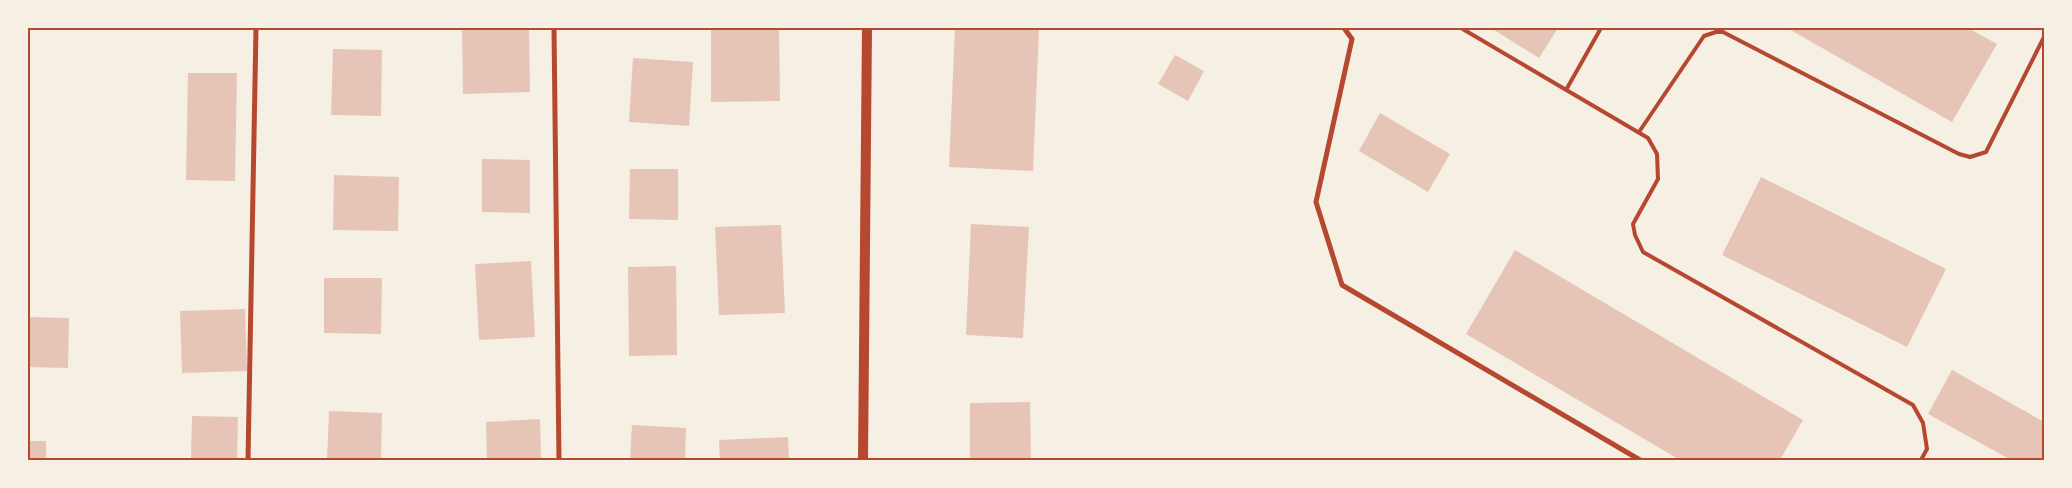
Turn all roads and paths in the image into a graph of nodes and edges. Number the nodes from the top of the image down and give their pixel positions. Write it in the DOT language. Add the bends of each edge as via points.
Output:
graph roads {
  1 [pos="256,28"];
  2 [pos="554,28"];
  3 [pos="867,28"];
  4 [pos="1344,28"];
  5 [pos="1461,28"];
  6 [pos="1601,28"];
  7 [pos="2044,37"];
  8 [pos="1566,90"];
  9 [pos="1639,132"];
  10 [pos="248,460"];
  11 [pos="559,460"];
  12 [pos="863,460"];
  13 [pos="1640,460"];
  14 [pos="1921,460"];
  1 -- 10 [label="street"];
  2 -- 11 [label="street"];
  3 -- 12 [label="main road"];
  4 -- 13 [label="street" via="1352,39 1316,202 1342,285"];
  5 -- 8 [label="lane"];
  6 -- 8 [label="lane"];
  7 -- 9 [label="lane" via="1986,152 1970,157 1723,32 1704,36"];
  8 -- 9 [label="lane"];
  9 -- 14 [label="lane" via="1648,138 1656,154 1658,179 1633,224 1643,252 1913,405 1923,423 1927,450"];
}
